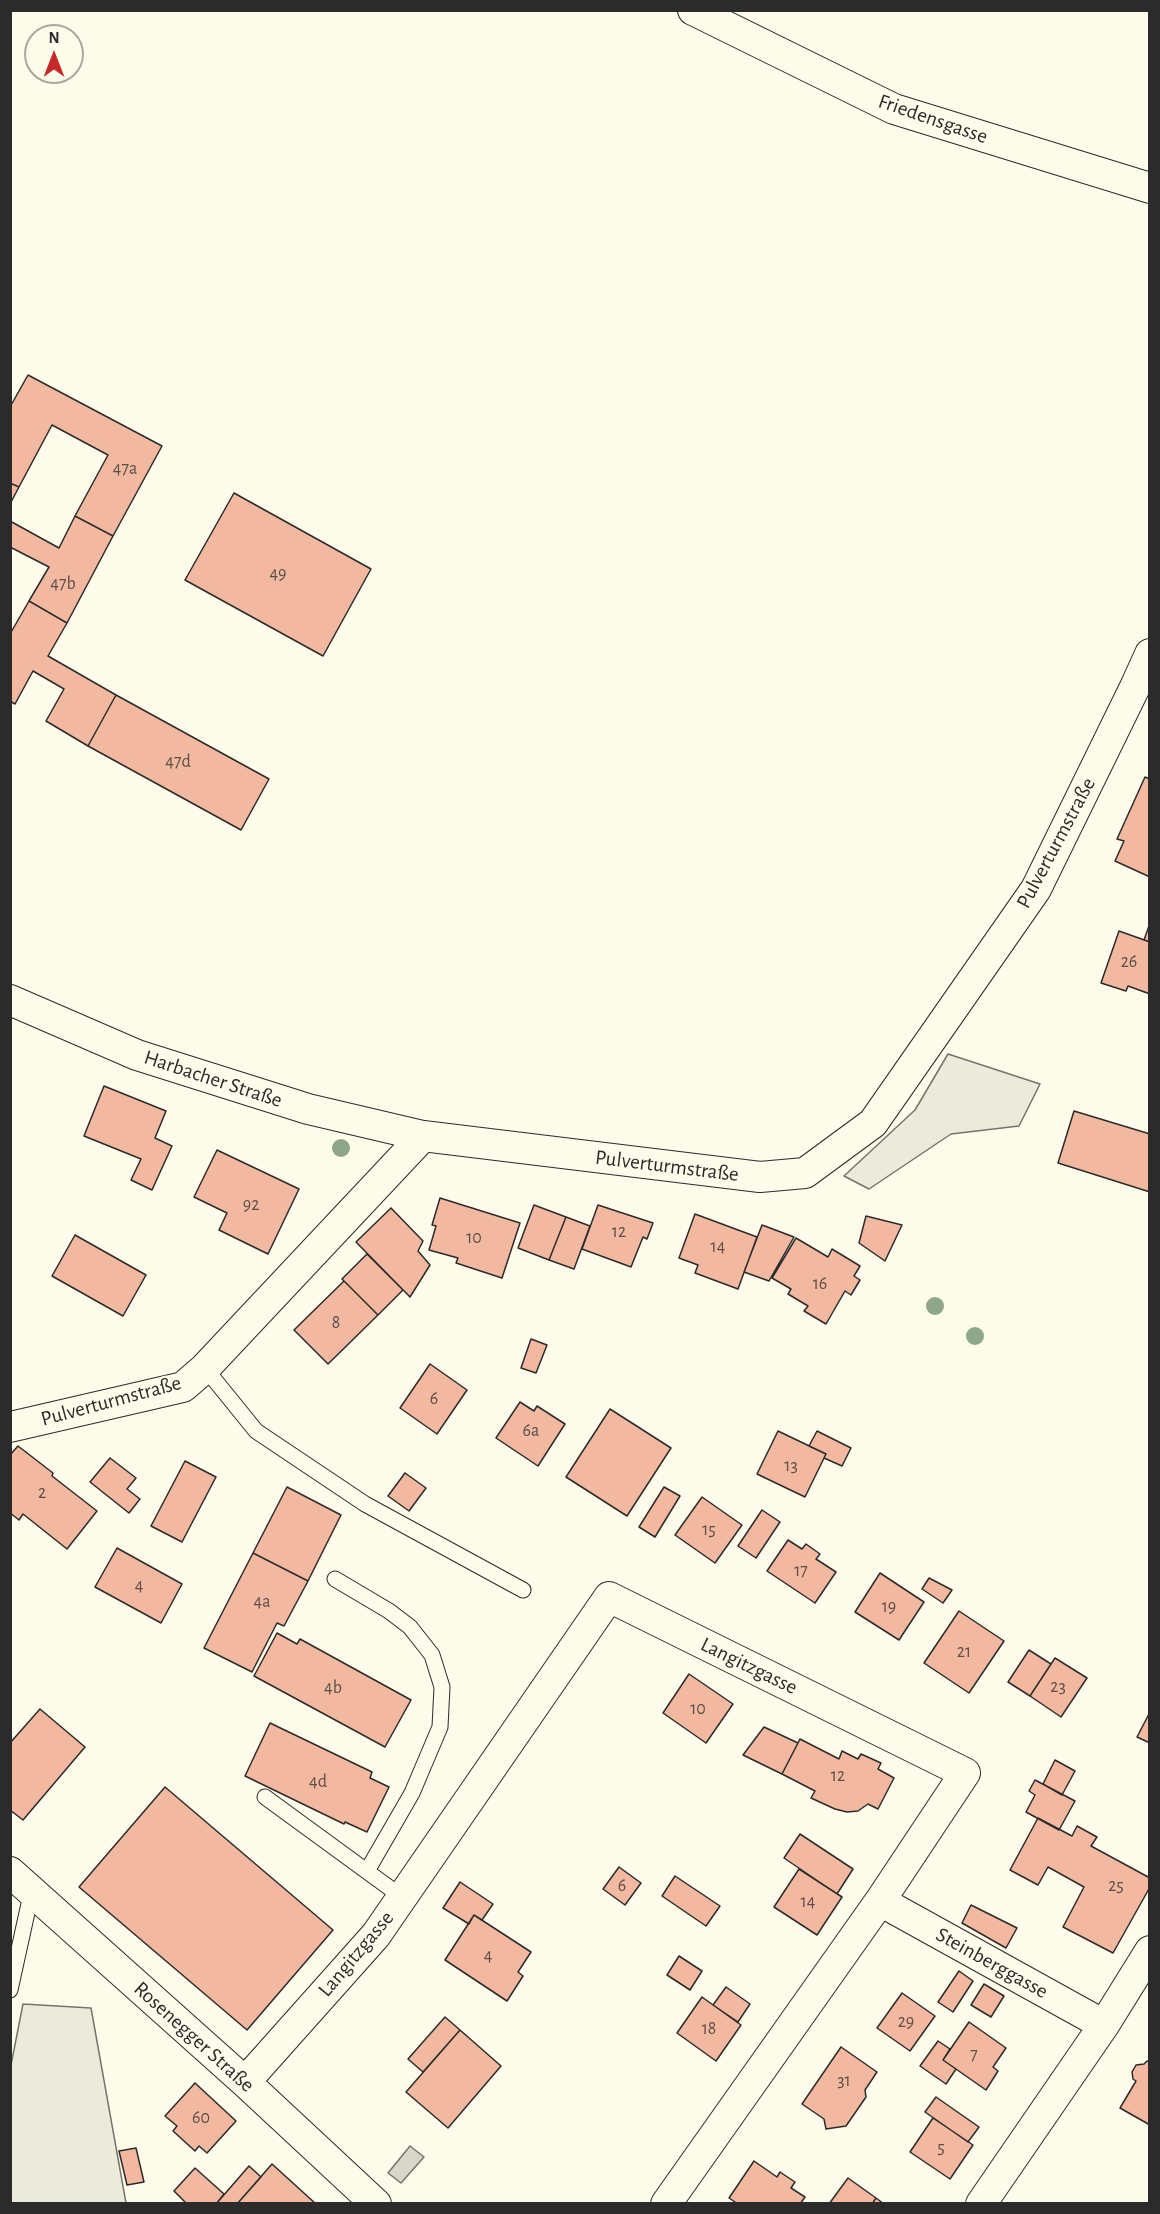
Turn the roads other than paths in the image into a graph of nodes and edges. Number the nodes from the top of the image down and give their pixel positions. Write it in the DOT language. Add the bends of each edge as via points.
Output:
graph roads {
  1 [pos="693,10"];
  2 [pos="1149,188"];
  3 [pos="1149,654"];
  4 [pos="1143,686"];
  5 [pos="10,1000"];
  6 [pos="423,1136"];
  7 [pos="204,1368"];
  8 [pos="10,1428"];
  9 [pos="335,1579"];
  10 [pos="524,1590"];
  11 [pos="265,1797"];
  12 [pos="367,1872"];
  13 [pos="21,1881"];
  14 [pos="402,1897"];
  15 [pos="880,1900"];
  16 [pos="1149,1950"];
  17 [pos="10,1990"];
  18 [pos="1104,2025"];
  19 [pos="244,2082"];
  20 [pos="376,2204"];
  21 [pos="666,2204"];
  22 [pos="981,2204"];
  1 -- 2 [label="street, Friedensgasse" via="894,109"];
  3 -- 4 [label="street, Pulverturmstraße"];
  4 -- 6 [label="street, Pulverturmstraße" via="1036,889 873,1123 805,1173 760,1177"];
  5 -- 6 [label="street, Harbacher Straße" via="137,1055 308,1109"];
  6 -- 7 [label="street, Pulverturmstraße"];
  7 -- 8 [label="street, Pulverturmstraße" via="183,1387"];
  7 -- 10 [label="lane" via="256,1431 365,1504"];
  9 -- 12 [label="lane" via="410,1627 432,1655 442,1687 440,1727 412,1793"];
  11 -- 12 [label="lane"];
  12 -- 14 [label="lane"];
  13 -- 17 [label="lane"];
  13 -- 19 [label="street, Rosenegger Straße"];
  14 -- 15 [label="street, Langitzgasse" via="609,1597 965,1773"];
  14 -- 19 [label="street, Langitzgasse" via="376,1935"];
  15 -- 18 [label="street, Steinberggasse"];
  15 -- 21 [label="street, Langitzgasse"];
  16 -- 18 [label="street"];
  18 -- 22 [label="street"];
  19 -- 20 [label="street, Rosenegger Straße"];
}
